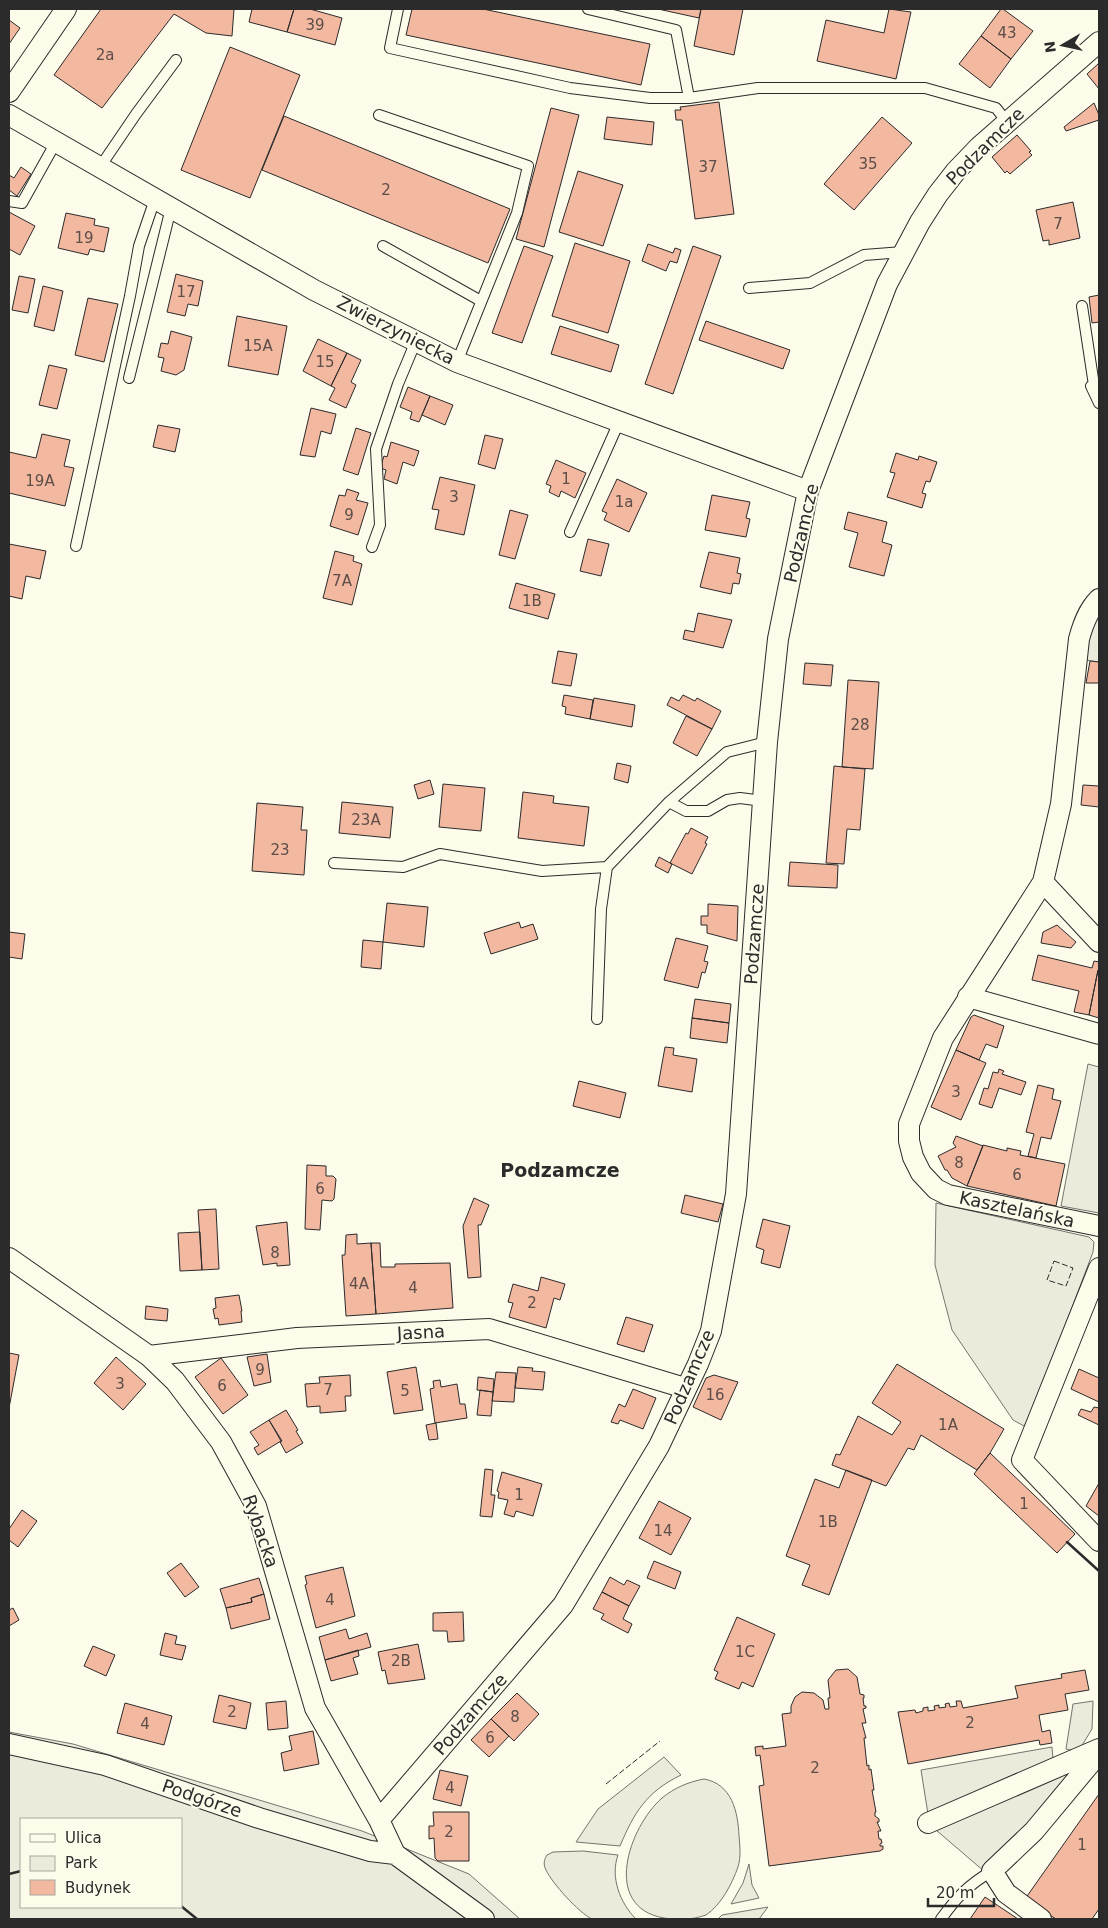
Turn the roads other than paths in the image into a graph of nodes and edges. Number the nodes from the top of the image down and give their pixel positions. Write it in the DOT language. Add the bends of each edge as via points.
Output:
graph roads {
  1 [pos="66,9"];
  2 [pos="398,9"];
  3 [pos="588,9"];
  4 [pos="1099,42"];
  5 [pos="176,60"];
  6 [pos="9,92"];
  7 [pos="688,98"];
  8 [pos="9,115"];
  9 [pos="379,115"];
  10 [pos="1007,122"];
  11 [pos="56,142"];
  12 [pos="100,168"];
  13 [pos="9,201"];
  14 [pos="163,203"];
  15 [pos="383,246"];
  16 [pos="903,252"];
  17 [pos="749,288"];
  18 [pos="481,301"];
  19 [pos="1082,306"];
  20 [pos="416,341"];
  21 [pos="457,362"];
  22 [pos="129,378"];
  23 [pos="1099,403"];
  24 [pos="619,422"];
  25 [pos="808,491"];
  26 [pos="570,532"];
  27 [pos="76,546"];
  28 [pos="372,547"];
  29 [pos="1099,599"];
  30 [pos="767,742"];
  31 [pos="763,800"];
  32 [pos="669,802"];
  33 [pos="334,863"];
  34 [pos="606,867"];
  35 [pos="1042,882"];
  36 [pos="1099,942"];
  37 [pos="968,997"];
  38 [pos="597,1019"];
  39 [pos="1099,1034"];
  40 [pos="1099,1226"];
  41 [pos="9,1258"];
  42 [pos="1099,1268"];
  43 [pos="149,1356"];
  44 [pos="685,1388"];
  45 [pos="1099,1541"];
  46 [pos="9,1744"];
  47 [pos="1099,1751"];
  48 [pos="379,1820"];
  49 [pos="928,1823"];
  50 [pos="395,1854"];
  51 [pos="992,1872"];
  52 [pos="484,1919"];
  53 [pos="941,1919"];
  54 [pos="1041,1919"];
  1 -- 6 [label="street"];
  2 -- 7 [label="lane" via="390,48 570,88 650,98"];
  3 -- 7 [label="lane" via="676,30"];
  4 -- 10 [label="street, Podzamcze"];
  5 -- 12 [label="lane"];
  7 -- 10 [label="lane" via="758,88 925,88 996,108"];
  8 -- 11 [label="street, Zwierzyniecka"];
  9 -- 18 [label="lane" via="528,166 517,213"];
  10 -- 16 [label="street, Podzamcze" via="956,171 933,201"];
  11 -- 12 [label="street, Zwierzyniecka"];
  11 -- 13 [label="lane" via="22,203"];
  12 -- 14 [label="street, Zwierzyniecka"];
  14 -- 20 [label="street, Zwierzyniecka" via="314,290"];
  14 -- 22 [label="lane"];
  14 -- 27 [label="lane" via="139,246"];
  15 -- 18 [label="lane"];
  16 -- 17 [label="lane" via="864,255 810,283"];
  16 -- 25 [label="street, Podzamcze" via="887,284"];
  18 -- 21 [label="lane"];
  19 -- 23 [label="lane" via="1092,387"];
  20 -- 21 [label="street, Zwierzyniecka"];
  20 -- 28 [label="lane" via="376,449 380,525"];
  21 -- 24 [label="street, Zwierzyniecka"];
  24 -- 25 [label="street, Zwierzyniecka"];
  24 -- 26 [label="lane"];
  25 -- 30 [label="street, Podzamcze" via="778,639"];
  29 -- 35 [label="street" via="1084,621 1079,639 1061,804"];
  30 -- 31 [label="street, Podzamcze"];
  30 -- 32 [label="lane" via="727,752"];
  31 -- 32 [label="lane" via="727,800 708,811 686,811"];
  31 -- 44 [label="street, Podzamcze" via="736,1194 711,1331"];
  32 -- 34 [label="lane"];
  33 -- 34 [label="lane" via="403,867 440,854 542,871"];
  34 -- 38 [label="lane" via="601,909"];
  35 -- 36 [label="street"];
  35 -- 37 [label="street"];
  37 -- 39 [label="street"];
  37 -- 40 [label="street, Kasztelańska" via="943,1038 909,1124 913,1157 921,1174 936,1189 948,1194"];
  41 -- 43 [label="street, Rybacka"];
  42 -- 45 [label="street" via="1022,1460"];
  43 -- 44 [label="street, Jasna" via="297,1338 489,1329"];
  43 -- 48 [label="street, Rybacka" via="175,1381 221,1442 256,1506 315,1708"];
  44 -- 48 [label="street, Podzamcze" via="659,1446 563,1605"];
  46 -- 50 [label="street, Podgórze" via="105,1765 259,1818 370,1851"];
  47 -- 49 [label="street"];
  47 -- 51 [label="street" via="1034,1831"];
  48 -- 50 [label="street, Rybacka"];
  50 -- 52 [label="street"];
  51 -- 53 [label="lane" via="972,1883"];
  51 -- 54 [label="street" via="1006,1893"];
}
